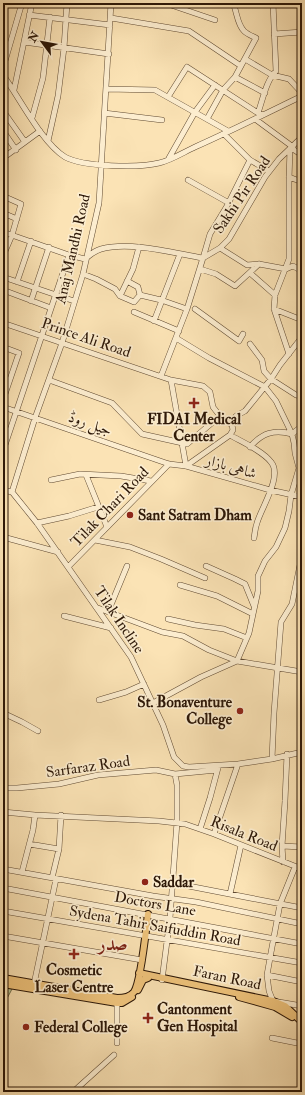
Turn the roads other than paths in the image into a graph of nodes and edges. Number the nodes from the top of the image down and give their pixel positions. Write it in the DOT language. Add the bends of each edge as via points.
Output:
graph roads {
  1 [pos="5,3"];
  2 [pos="22,3"];
  3 [pos="32,3"];
  4 [pos="67,3"];
  5 [pos="111,3"];
  6 [pos="165,3"];
  7 [pos="233,3"];
  8 [pos="273,3"];
  9 [pos="3,10"];
  10 [pos="29,15"];
  11 [pos="50,17"];
  12 [pos="111,18"];
  13 [pos="65,20"];
  14 [pos="215,20"];
  15 [pos="110,25"];
  16 [pos="302,32"];
  17 [pos="274,34"];
  18 [pos="24,42"];
  19 [pos="46,45"];
  20 [pos="64,48"];
  21 [pos="109,54"];
  22 [pos="245,59"];
  23 [pos="241,66"];
  24 [pos="3,68"];
  25 [pos="272,74"];
  26 [pos="3,75"];
  27 [pos="235,77"];
  28 [pos="215,85"];
  29 [pos="107,89"];
  30 [pos="14,90"];
  31 [pos="223,90"];
  32 [pos="265,93"];
  33 [pos="302,93"];
  34 [pos="302,96"];
  35 [pos="168,97"];
  36 [pos="3,111"];
  37 [pos="195,112"];
  38 [pos="104,113"];
  39 [pos="260,114"];
  40 [pos="32,118"];
  41 [pos="207,119"];
  42 [pos="255,119"];
  43 [pos="162,120"];
  44 [pos="3,131"];
  45 [pos="40,131"];
  46 [pos="226,133"];
  47 [pos="302,137"];
  48 [pos="48,141"];
  49 [pos="25,142"];
  50 [pos="292,148"];
  51 [pos="16,150"];
  52 [pos="302,155"];
  53 [pos="4,156"];
  54 [pos="168,159"];
  55 [pos="250,160"];
  56 [pos="101,164"];
  57 [pos="269,171"];
  58 [pos="289,177"];
  59 [pos="188,180"];
  60 [pos="302,182"];
  61 [pos="3,196"];
  62 [pos="228,203"];
  63 [pos="3,213"];
  64 [pos="17,219"];
  65 [pos="3,232"];
  66 [pos="12,235"];
  67 [pos="31,241"];
  68 [pos="49,247"];
  69 [pos="139,247"];
  70 [pos="220,248"];
  71 [pos="4,252"];
  72 [pos="180,254"];
  73 [pos="69,255"];
  74 [pos="204,258"];
  75 [pos="85,259"];
  76 [pos="259,264"];
  77 [pos="200,269"];
  78 [pos="286,269"];
  79 [pos="302,271"];
  80 [pos="250,273"];
  81 [pos="83,274"];
  82 [pos="3,277"];
  83 [pos="127,281"];
  84 [pos="17,282"];
  85 [pos="36,288"];
  86 [pos="3,290"];
  87 [pos="55,295"];
  88 [pos="140,295"];
  89 [pos="275,295"];
  90 [pos="120,296"];
  91 [pos="162,300"];
  92 [pos="31,301"];
  93 [pos="74,301"];
  94 [pos="51,308"];
  95 [pos="187,309"];
  96 [pos="195,309"];
  97 [pos="274,309"];
  98 [pos="134,312"];
  99 [pos="302,320"];
  100 [pos="154,321"];
  101 [pos="3,323"];
  102 [pos="179,331"];
  103 [pos="243,334"];
  104 [pos="42,336"];
  105 [pos="302,337"];
  106 [pos="176,338"];
  107 [pos="62,343"];
  108 [pos="250,344"];
  109 [pos="3,347"];
  110 [pos="289,354"];
  111 [pos="162,376"];
  112 [pos="271,379"];
  113 [pos="49,380"];
  114 [pos="171,380"];
  115 [pos="264,387"];
  116 [pos="302,397"];
  117 [pos="3,400"];
  118 [pos="3,407"];
  119 [pos="16,412"];
  120 [pos="220,416"];
  121 [pos="35,418"];
  122 [pos="232,425"];
  123 [pos="302,426"];
  124 [pos="292,434"];
  125 [pos="230,435"];
  126 [pos="185,443"];
  127 [pos="250,447"];
  128 [pos="3,451"];
  129 [pos="169,464"];
  130 [pos="186,466"];
  131 [pos="86,475"];
  132 [pos="51,480"];
  133 [pos="151,481"];
  134 [pos="3,490"];
  135 [pos="270,490"];
  136 [pos="12,492"];
  137 [pos="291,494"];
  138 [pos="302,497"];
  139 [pos="98,507"];
  140 [pos="38,523"];
  141 [pos="107,527"];
  142 [pos="3,537"];
  143 [pos="254,538"];
  144 [pos="95,540"];
  145 [pos="58,552"];
  146 [pos="302,555"];
  147 [pos="68,566"];
  148 [pos="126,566"];
  149 [pos="206,566"];
  150 [pos="205,578"];
  151 [pos="180,585"];
  152 [pos="254,607"];
  153 [pos="98,608"];
  154 [pos="108,612"];
  155 [pos="253,614"];
  156 [pos="64,616"];
  157 [pos="168,618"];
  158 [pos="111,628"];
  159 [pos="247,638"];
  160 [pos="237,661"];
  161 [pos="278,668"];
  162 [pos="302,672"];
  163 [pos="144,684"];
  164 [pos="99,700"];
  165 [pos="153,703"];
  166 [pos="3,713"];
  167 [pos="38,731"];
  168 [pos="302,752"];
  169 [pos="287,754"];
  170 [pos="272,759"];
  171 [pos="238,764"];
  172 [pos="218,768"];
  173 [pos="175,774"];
  174 [pos="3,788"];
  175 [pos="3,812"];
  176 [pos="35,815"];
  177 [pos="61,815"];
  178 [pos="177,822"];
  179 [pos="200,829"];
  180 [pos="214,834"];
  181 [pos="29,844"];
  182 [pos="241,845"];
  183 [pos="282,846"];
  184 [pos="302,847"];
  185 [pos="59,849"];
  186 [pos="283,862"];
  187 [pos="295,867"];
  188 [pos="3,869"];
  189 [pos="302,870"];
  190 [pos="22,872"];
  191 [pos="54,878"];
  192 [pos="173,883"];
  193 [pos="3,888"];
  194 [pos="230,894"];
  195 [pos="52,898"];
  196 [pos="171,898"];
  197 [pos="280,904"];
  198 [pos="302,908"];
  199 [pos="3,911"];
  200 [pos="148,914"];
  201 [pos="170,918"];
  202 [pos="277,918"];
  203 [pos="48,919"];
  204 [pos="302,924"];
  205 [pos="3,936"];
  206 [pos="145,936"];
  207 [pos="274,939"];
  208 [pos="168,940"];
  209 [pos="43,943"];
  210 [pos="302,944"];
  211 [pos="270,958"];
  212 [pos="142,960"];
  213 [pos="302,963"];
  214 [pos="139,975"];
  215 [pos="268,975"];
  216 [pos="3,978"];
  217 [pos="148,978"];
  218 [pos="163,979"];
  219 [pos="302,982"];
  220 [pos="3,984"];
  221 [pos="34,984"];
  222 [pos="273,1000"];
  223 [pos="117,1003"];
  224 [pos="302,1006"];
  225 [pos="302,1022"];
  226 [pos="302,1025"];
  227 [pos="272,1038"];
  228 [pos="117,1043"];
  229 [pos="302,1044"];
  230 [pos="114,1055"];
  231 [pos="73,1092"];
  1 -- 9 [label="street"];
  2 -- 24 [label="street"];
  3 -- 10 [label="street"];
  4 -- 13 [label="street"];
  5 -- 12 [label="street, Anaj Mandhi Road"];
  6 -- 14 [label="street"];
  7 -- 22 [label="street" via="244,31 256,38"];
  8 -- 17 [label="street"];
  10 -- 11 [label="street"];
  10 -- 18 [label="street"];
  11 -- 13 [label="street"];
  11 -- 19 [label="street"];
  12 -- 15 [label="street, Anaj Mandhi Road"];
  12 -- 23 [label="street" via="189,32"];
  13 -- 15 [label="street"];
  13 -- 20 [label="street"];
  15 -- 21 [label="street, Anaj Mandhi Road"];
  16 -- 17 [label="street"];
  17 -- 25 [label="street" via="276,71"];
  18 -- 19 [label="street"];
  18 -- 30 [label="street"];
  19 -- 20 [label="street"];
  19 -- 40 [label="street" via="43,78"];
  20 -- 21 [label="street"];
  20 -- 48 [label="street" via="58,96"];
  21 -- 29 [label="street, Anaj Mandhi Road"];
  22 -- 23 [label="street"];
  22 -- 25 [label="street"];
  23 -- 27 [label="street"];
  25 -- 32 [label="street"];
  25 -- 33 [label="street" via="289,80"];
  26 -- 30 [label="street"];
  27 -- 31 [label="street"];
  27 -- 32 [label="street"];
  28 -- 31 [label="street"];
  28 -- 35 [label="street" via="187,67"];
  28 -- 37 [label="street"];
  29 -- 35 [label="street" via="155,90"];
  29 -- 38 [label="street, Anaj Mandhi Road"];
  30 -- 40 [label="street"];
  31 -- 39 [label="street"];
  31 -- 41 [label="street"];
  32 -- 39 [label="street"];
  34 -- 39 [label="street"];
  35 -- 37 [label="street"];
  36 -- 49 [label="street"];
  37 -- 41 [label="street"];
  37 -- 54 [label="street"];
  38 -- 43 [label="street"];
  38 -- 56 [label="street, Anaj Mandhi Road"];
  39 -- 42 [label="street"];
  40 -- 45 [label="street"];
  41 -- 46 [label="street"];
  42 -- 46 [label="street"];
  42 -- 50 [label="street"];
  44 -- 51 [label="street"];
  45 -- 48 [label="street"];
  45 -- 49 [label="street"];
  46 -- 54 [label="street"];
  46 -- 55 [label="street"];
  47 -- 50 [label="street, Sakhi Pir Road"];
  48 -- 56 [label="street" via="66,157"];
  49 -- 51 [label="street"];
  50 -- 52 [label="street"];
  50 -- 57 [label="street, Sakhi Pir Road"];
  50 -- 58 [label="street"];
  51 -- 53 [label="street"];
  54 -- 56 [label="street" via="159,163 128,166"];
  55 -- 57 [label="street"];
  55 -- 62 [label="street"];
  56 -- 75 [label="street, Anaj Mandhi Road" via="99,203"];
  57 -- 70 [label="street, Sakhi Pir Road" via="229,239"];
  58 -- 60 [label="street"];
  58 -- 78 [label="street" via="289,259"];
  59 -- 62 [label="street"];
  61 -- 64 [label="street" via="21,204"];
  62 -- 74 [label="street" via="210,234"];
  63 -- 64 [label="street"];
  64 -- 66 [label="street"];
  65 -- 66 [label="street"];
  66 -- 67 [label="street"];
  66 -- 71 [label="street"];
  67 -- 68 [label="street"];
  67 -- 84 [label="street"];
  68 -- 73 [label="street"];
  68 -- 85 [label="street"];
  69 -- 72 [label="street"];
  69 -- 75 [label="street" via="102,249"];
  69 -- 83 [label="street"];
  70 -- 74 [label="street, Sakhi Pir Road"];
  70 -- 76 [label="street" via="247,265"];
  72 -- 74 [label="street"];
  72 -- 91 [label="street"];
  73 -- 75 [label="street"];
  73 -- 87 [label="street"];
  74 -- 77 [label="street"];
  75 -- 81 [label="street, Anaj Mandhi Road"];
  76 -- 78 [label="street"];
  76 -- 80 [label="street"];
  77 -- 80 [label="street" via="216,274 235,286"];
  77 -- 95 [label="street"];
  78 -- 79 [label="street" via="293,266"];
  78 -- 89 [label="street"];
  80 -- 89 [label="street"];
  81 -- 90 [label="street" via="115,289"];
  81 -- 93 [label="street, Anaj Mandhi Road"];
  82 -- 84 [label="street"];
  83 -- 88 [label="street" via="138,287"];
  83 -- 90 [label="street"];
  84 -- 85 [label="street"];
  85 -- 87 [label="street"];
  85 -- 92 [label="street"];
  86 -- 92 [label="street"];
  87 -- 93 [label="street"];
  87 -- 94 [label="street"];
  88 -- 90 [label="street" via="134,302"];
  88 -- 91 [label="street"];
  89 -- 97 [label="street"];
  91 -- 95 [label="street"];
  91 -- 100 [label="street"];
  92 -- 94 [label="street"];
  93 -- 107 [label="street, Anaj Mandhi Road"];
  94 -- 104 [label="street"];
  95 -- 102 [label="street"];
  96 -- 103 [label="street" via="239,341"];
  97 -- 99 [label="street"];
  97 -- 110 [label="street"];
  98 -- 100 [label="street"];
  100 -- 102 [label="street"];
  101 -- 104 [label="street, Prince Ali Road"];
  102 -- 106 [label="street"];
  104 -- 107 [label="street, Prince Ali Road"];
  104 -- 119 [label="street"];
  105 -- 110 [label="street"];
  106 -- 111 [label="street"];
  106 -- 115 [label="street"];
  107 -- 111 [label="street, Prince Ali Road"];
  107 -- 113 [label="street, Anaj Mandhi Road"];
  108 -- 112 [label="street" via="262,360 264,371"];
  109 -- 117 [label="street" via="19,353"];
  110 -- 112 [label="street"];
  111 -- 114 [label="street, Prince Ali Road"];
  112 -- 115 [label="street"];
  112 -- 116 [label="street"];
  113 -- 121 [label="street, Anaj Mandhi Road"];
  113 -- 126 [label="street" via="112,403 142,434"];
  114 -- 120 [label="street, Prince Ali Road" via="203,386 210,392 213,407"];
  114 -- 126 [label="street"];
  115 -- 122 [label="street" via="245,411 236,416"];
  115 -- 124 [label="street" via="276,401"];
  118 -- 119 [label="street, جیل روڈ"];
  119 -- 121 [label="street, جیل روڈ"];
  119 -- 128 [label="street"];
  120 -- 122 [label="street"];
  120 -- 126 [label="street"];
  121 -- 129 [label="street, جیل روڈ"];
  121 -- 136 [label="street, Anaj Mandhi Road"];
  122 -- 125 [label="street"];
  123 -- 124 [label="street"];
  124 -- 127 [label="street" via="264,434"];
  124 -- 137 [label="street" via="299,468"];
  125 -- 127 [label="street"];
  125 -- 130 [label="street"];
  126 -- 130 [label="street"];
  127 -- 135 [label="street" via="271,461 275,468"];
  129 -- 130 [label="street, جیل روڈ"];
  129 -- 133 [label="street, Tilak Chari Road"];
  130 -- 135 [label="street, شاہی بازار"];
  131 -- 132 [label="street"];
  131 -- 133 [label="street" via="121,476"];
  131 -- 139 [label="street"];
  133 -- 141 [label="street, Tilak Chari Road"];
  134 -- 136 [label="street"];
  135 -- 137 [label="street, شاہی بازار"];
  135 -- 143 [label="street"];
  136 -- 140 [label="street, Tilak Incline"];
  137 -- 138 [label="street, شاہی بازار"];
  137 -- 152 [label="street" via="285,528 258,576"];
  139 -- 140 [label="street"];
  139 -- 141 [label="street"];
  140 -- 145 [label="street, Tilak Incline"];
  141 -- 144 [label="street, Tilak Chari Road"];
  142 -- 145 [label="street"];
  144 -- 147 [label="street, Tilak Chari Road"];
  144 -- 150 [label="street" via="130,547"];
  145 -- 147 [label="street, Tilak Incline"];
  146 -- 161 [label="street" via="292,604 281,622"];
  147 -- 153 [label="street, Tilak Incline"];
  148 -- 154 [label="street"];
  149 -- 152 [label="street" via="244,584"];
  151 -- 155 [label="street" via="217,596"];
  152 -- 155 [label="street"];
  153 -- 154 [label="street"];
  153 -- 158 [label="street, Tilak Incline"];
  154 -- 160 [label="street" via="162,632 183,636"];
  155 -- 159 [label="street"];
  156 -- 158 [label="street"];
  157 -- 159 [label="street" via="224,629"];
  158 -- 163 [label="street, Tilak Incline" via="131,657"];
  159 -- 160 [label="street"];
  160 -- 161 [label="street"];
  160 -- 165 [label="street"];
  161 -- 162 [label="street"];
  161 -- 170 [label="street"];
  163 -- 164 [label="street"];
  163 -- 165 [label="street, Tilak Incline"];
  165 -- 172 [label="street, Tilak Incline" via="174,756 182,766"];
  166 -- 167 [label="street"];
  168 -- 169 [label="street"];
  169 -- 170 [label="street"];
  169 -- 183 [label="street"];
  170 -- 171 [label="street"];
  171 -- 172 [label="street"];
  171 -- 180 [label="street"];
  172 -- 173 [label="street, Sarfaraz Road"];
  172 -- 179 [label="street"];
  173 -- 174 [label="street, Sarfaraz Road" via="156,770 98,775 59,784"];
  173 -- 178 [label="street"];
  175 -- 176 [label="street, Risala Road"];
  176 -- 177 [label="street, Risala Road"];
  176 -- 181 [label="street"];
  177 -- 178 [label="street, Risala Road"];
  177 -- 185 [label="street"];
  178 -- 179 [label="street, Risala Road"];
  178 -- 192 [label="street"];
  179 -- 180 [label="street, Risala Road"];
  180 -- 182 [label="street, Risala Road"];
  181 -- 185 [label="street"];
  181 -- 190 [label="street"];
  182 -- 186 [label="street, Risala Road"];
  182 -- 194 [label="street"];
  183 -- 184 [label="street"];
  183 -- 186 [label="street"];
  185 -- 191 [label="street"];
  186 -- 187 [label="street, Risala Road"];
  187 -- 189 [label="street, Risala Road"];
  187 -- 197 [label="street"];
  188 -- 190 [label="street"];
  190 -- 191 [label="street"];
  191 -- 195 [label="street"];
  191 -- 196 [label="street"];
  192 -- 194 [label="street"];
  192 -- 196 [label="street"];
  193 -- 195 [label="street, Doctors Lane"];
  194 -- 197 [label="street"];
  195 -- 200 [label="street, Doctors Lane"];
  195 -- 203 [label="street"];
  196 -- 201 [label="street"];
  196 -- 202 [label="street"];
  197 -- 198 [label="street"];
  197 -- 202 [label="street"];
  199 -- 203 [label="street, Sydena Tahir Saifuddin Road"];
  200 -- 201 [label="street, Doctors Lane"];
  200 -- 206 [label="main road"];
  201 -- 207 [label="street, Doctors Lane"];
  201 -- 208 [label="street"];
  202 -- 204 [label="street"];
  202 -- 207 [label="street"];
  203 -- 206 [label="street, Sydena Tahir Saifuddin Road"];
  203 -- 209 [label="street"];
  205 -- 209 [label="street"];
  206 -- 208 [label="street, Sydena Tahir Saifuddin Road"];
  206 -- 212 [label="main road"];
  207 -- 210 [label="street, Doctors Lane"];
  207 -- 211 [label="street"];
  208 -- 211 [label="street, Sydena Tahir Saifuddin Road"];
  208 -- 218 [label="street"];
  209 -- 212 [label="street"];
  209 -- 221 [label="street"];
  211 -- 213 [label="street, Sydena Tahir Saifuddin Road"];
  211 -- 215 [label="street"];
  212 -- 214 [label="main road"];
  214 -- 217 [label="main road"];
  214 -- 218 [label="main road, Faran Road"];
  214 -- 221 [label="main road" via="134,992 124,998"];
  215 -- 219 [label="street"];
  215 -- 222 [label="street" via="269,991"];
  216 -- 221 [label="main road"];
  217 -- 218 [label="main road"];
  217 -- 223 [label="main road" via="143,980 131,999"];
  218 -- 222 [label="main road, Faran Road"];
  218 -- 226 [label="main road" via="275,1007"];
  220 -- 223 [label="main road"];
  222 -- 224 [label="street"];
  222 -- 225 [label="main road, Faran Road"];
  223 -- 228 [label="street"];
  227 -- 229 [label="street"];
  230 -- 231 [label="street"];
}
